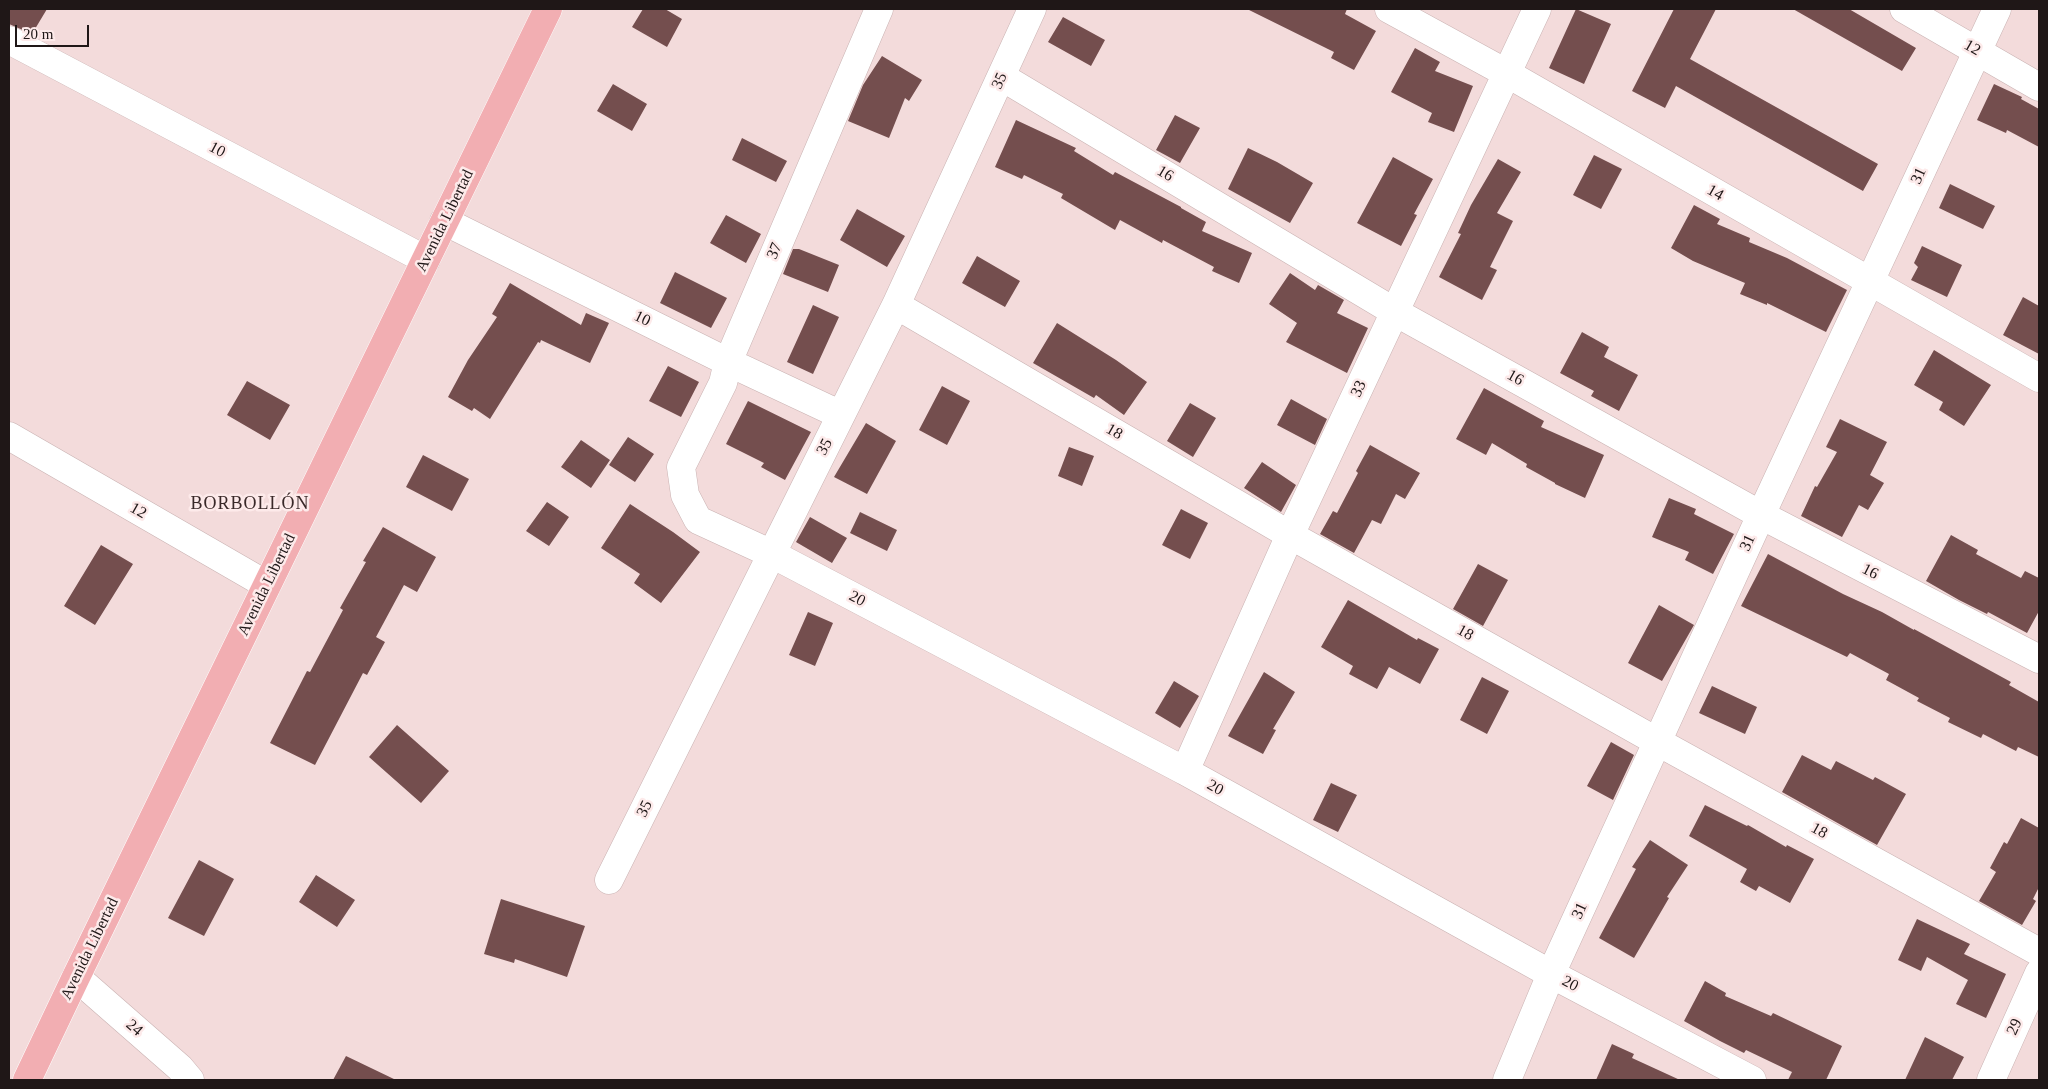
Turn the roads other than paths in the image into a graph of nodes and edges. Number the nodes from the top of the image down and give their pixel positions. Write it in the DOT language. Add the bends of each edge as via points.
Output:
graph roads {
  1 [pos="548,9"];
  2 [pos="879,9"];
  3 [pos="1032,9"];
  4 [pos="1389,9"];
  5 [pos="1537,9"];
  6 [pos="1904,9"];
  7 [pos="1997,9"];
  8 [pos="9,40"];
  9 [pos="1978,52"];
  10 [pos="1508,74"];
  11 [pos="1002,77"];
  12 [pos="2039,87"];
  13 [pos="444,221"];
  14 [pos="426,260"];
  15 [pos="1869,281"];
  16 [pos="896,306"];
  17 [pos="1395,312"];
  18 [pos="728,362"];
  19 [pos="2039,378"];
  20 [pos="841,415"];
  21 [pos="9,436"];
  22 [pos="684,495"];
  23 [pos="1761,515"];
  24 [pos="1290,535"];
  25 [pos="772,554"];
  26 [pos="267,585"];
  27 [pos="2039,659"];
  28 [pos="1658,742"];
  29 [pos="1185,772"];
  30 [pos="610,880"];
  31 [pos="2039,952"];
  32 [pos="2039,973"];
  33 [pos="1551,974"];
  34 [pos="76,977"];
  35 [pos="2031,1015"];
  36 [pos="27,1080"];
  37 [pos="190,1080"];
  38 [pos="1507,1080"];
  39 [pos="1752,1080"];
  40 [pos="1992,1080"];
  1 -- 13 [label="main road, Avenida Libertad"];
  2 -- 18 [label="street, 37"];
  3 -- 11 [label="street, 35"];
  4 -- 10 [label="street, 14"];
  5 -- 10 [label="street, 33"];
  6 -- 9 [label="street, 12"];
  7 -- 9 [label="street, 31"];
  8 -- 14 [label="street, 10"];
  9 -- 12 [label="street, 12"];
  9 -- 15 [label="street, 31"];
  10 -- 15 [label="street, 14"];
  10 -- 17 [label="street, 33"];
  11 -- 16 [label="street, 35"];
  11 -- 17 [label="street, 16"];
  13 -- 14 [label="main road, Avenida Libertad"];
  13 -- 18 [label="street, 10"];
  14 -- 26 [label="main road, Avenida Libertad"];
  15 -- 19 [label="street, 14"];
  15 -- 23 [label="street, 31"];
  16 -- 20 [label="street, 35"];
  16 -- 24 [label="street, 18"];
  17 -- 23 [label="street, 16"];
  17 -- 24 [label="street, 33"];
  18 -- 20 [label="street, 10"];
  18 -- 22 [label="street, 37" via="724,383 681,467"];
  20 -- 25 [label="street, 35"];
  21 -- 26 [label="street, 12"];
  22 -- 25 [label="street, 20" via="698,520"];
  23 -- 27 [label="street, 16"];
  23 -- 28 [label="street, 31"];
  24 -- 28 [label="street, 18"];
  24 -- 29 [label="street, 33"];
  25 -- 29 [label="street, 20"];
  25 -- 30 [label="street, 35"];
  26 -- 34 [label="main road, Avenida Libertad"];
  28 -- 31 [label="street, 18"];
  28 -- 33 [label="street, 31"];
  29 -- 33 [label="street, 20"];
  32 -- 35 [label="street, 29"];
  33 -- 38 [label="street, 31"];
  33 -- 39 [label="street, 20"];
  34 -- 36 [label="main road, Avenida Libertad"];
  34 -- 37 [label="street, 24"];
  35 -- 40 [label="street, 29"];
}
